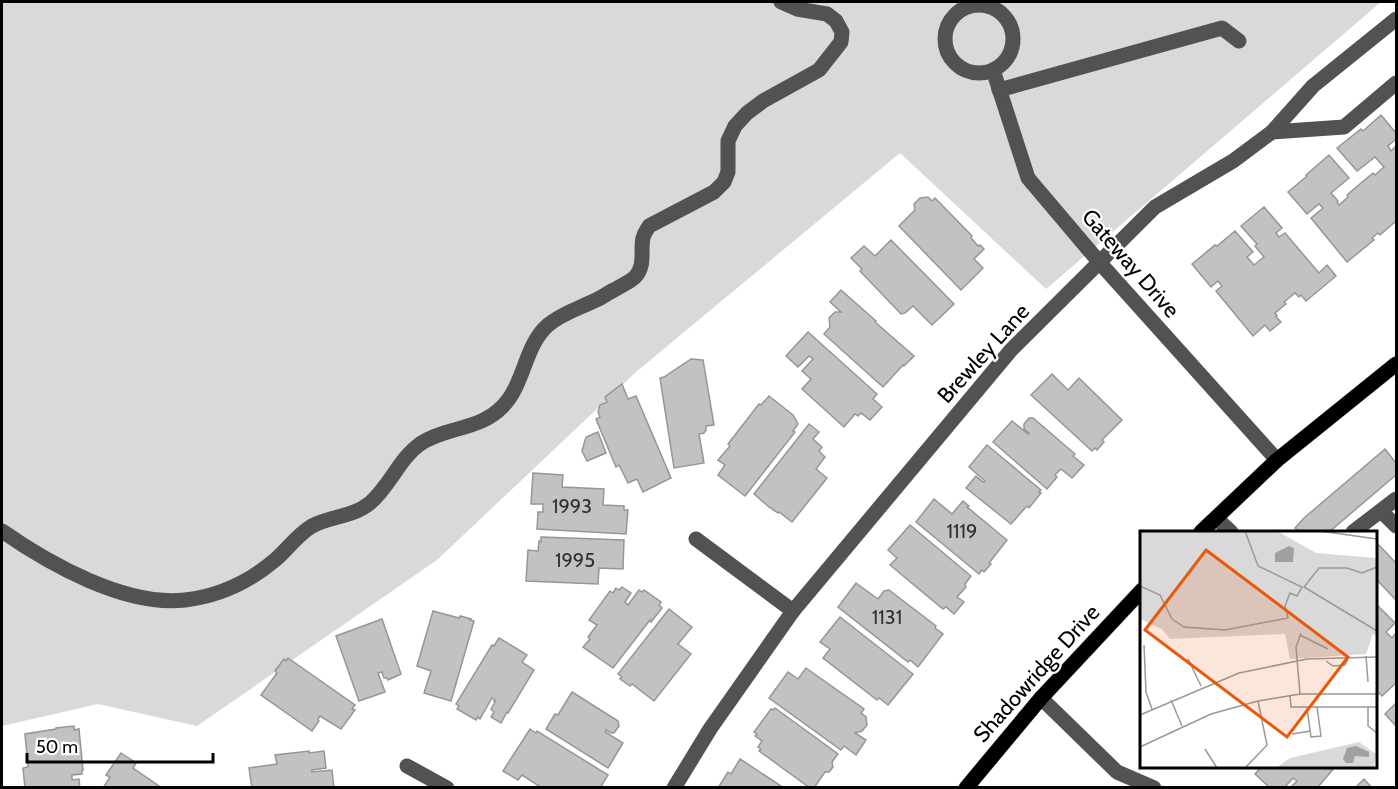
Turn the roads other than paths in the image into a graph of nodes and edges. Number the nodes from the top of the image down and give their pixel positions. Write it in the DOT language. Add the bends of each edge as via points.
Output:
graph roads {
  1 [pos="782,2"];
  2 [pos="1396,19"];
  3 [pos="1239,41"];
  4 [pos="993,70"];
  5 [pos="1396,83"];
  6 [pos="999,90"];
  7 [pos="1272,132"];
  8 [pos="1100,263"];
  9 [pos="1396,364"];
  10 [pos="1276,460"];
  11 [pos="1396,499"];
  12 [pos="1381,511"];
  13 [pos="1216,518"];
  14 [pos="1396,526"];
  15 [pos="2,531"];
  16 [pos="1202,531"];
  17 [pos="1230,531"];
  18 [pos="1354,531"];
  19 [pos="696,539"];
  20 [pos="1140,592"];
  21 [pos="793,611"];
  22 [pos="1041,698"];
  23 [pos="407,766"];
  24 [pos="447,788"];
  25 [pos="674,788"];
  26 [pos="966,788"];
  27 [pos="1154,788"];
  1 -- 15 [label="street" via="828,14 842,32 841,42 819,70 747,113 728,141 728,172 724,182 714,192 649,226 644,236 641,268 634,277 547,326 534,345 518,384 501,408 484,421 419,445 379,494 362,508 312,526 275,561 228,590 182,600 144,598 96,584"];
  2 -- 7 [label="street, Brewley Lane" via="1313,86"];
  3 -- 6 [label="street" via="1222,28"];
  4 -- 4 [label="street" via="1012,50 1012,28 998,10 988,5 966,7 949,22 945,49 954,63 968,72"];
  4 -- 6 [label="street, Gateway Drive"];
  5 -- 7 [label="street" via="1344,127"];
  6 -- 8 [label="street, Gateway Drive" via="1028,178"];
  7 -- 8 [label="street, Brewley Lane" via="1233,161 1155,207"];
  8 -- 10 [label="street, Gateway Drive"];
  8 -- 21 [label="street, Brewley Lane" via="1011,350"];
  9 -- 10 [label="main road"];
  10 -- 13 [label="main road"];
  11 -- 12 [label="street"];
  12 -- 14 [label="street"];
  12 -- 18 [label="street"];
  13 -- 16 [label="main road"];
  13 -- 17 [label="street"];
  19 -- 21 [label="street"];
  20 -- 22 [label="main road, Shadowridge Drive"];
  21 -- 25 [label="street, Brewley Lane" via="710,729"];
  22 -- 26 [label="main road, Shadowridge Drive"];
  22 -- 27 [label="street" via="1117,772"];
  23 -- 24 [label="street"];
}
